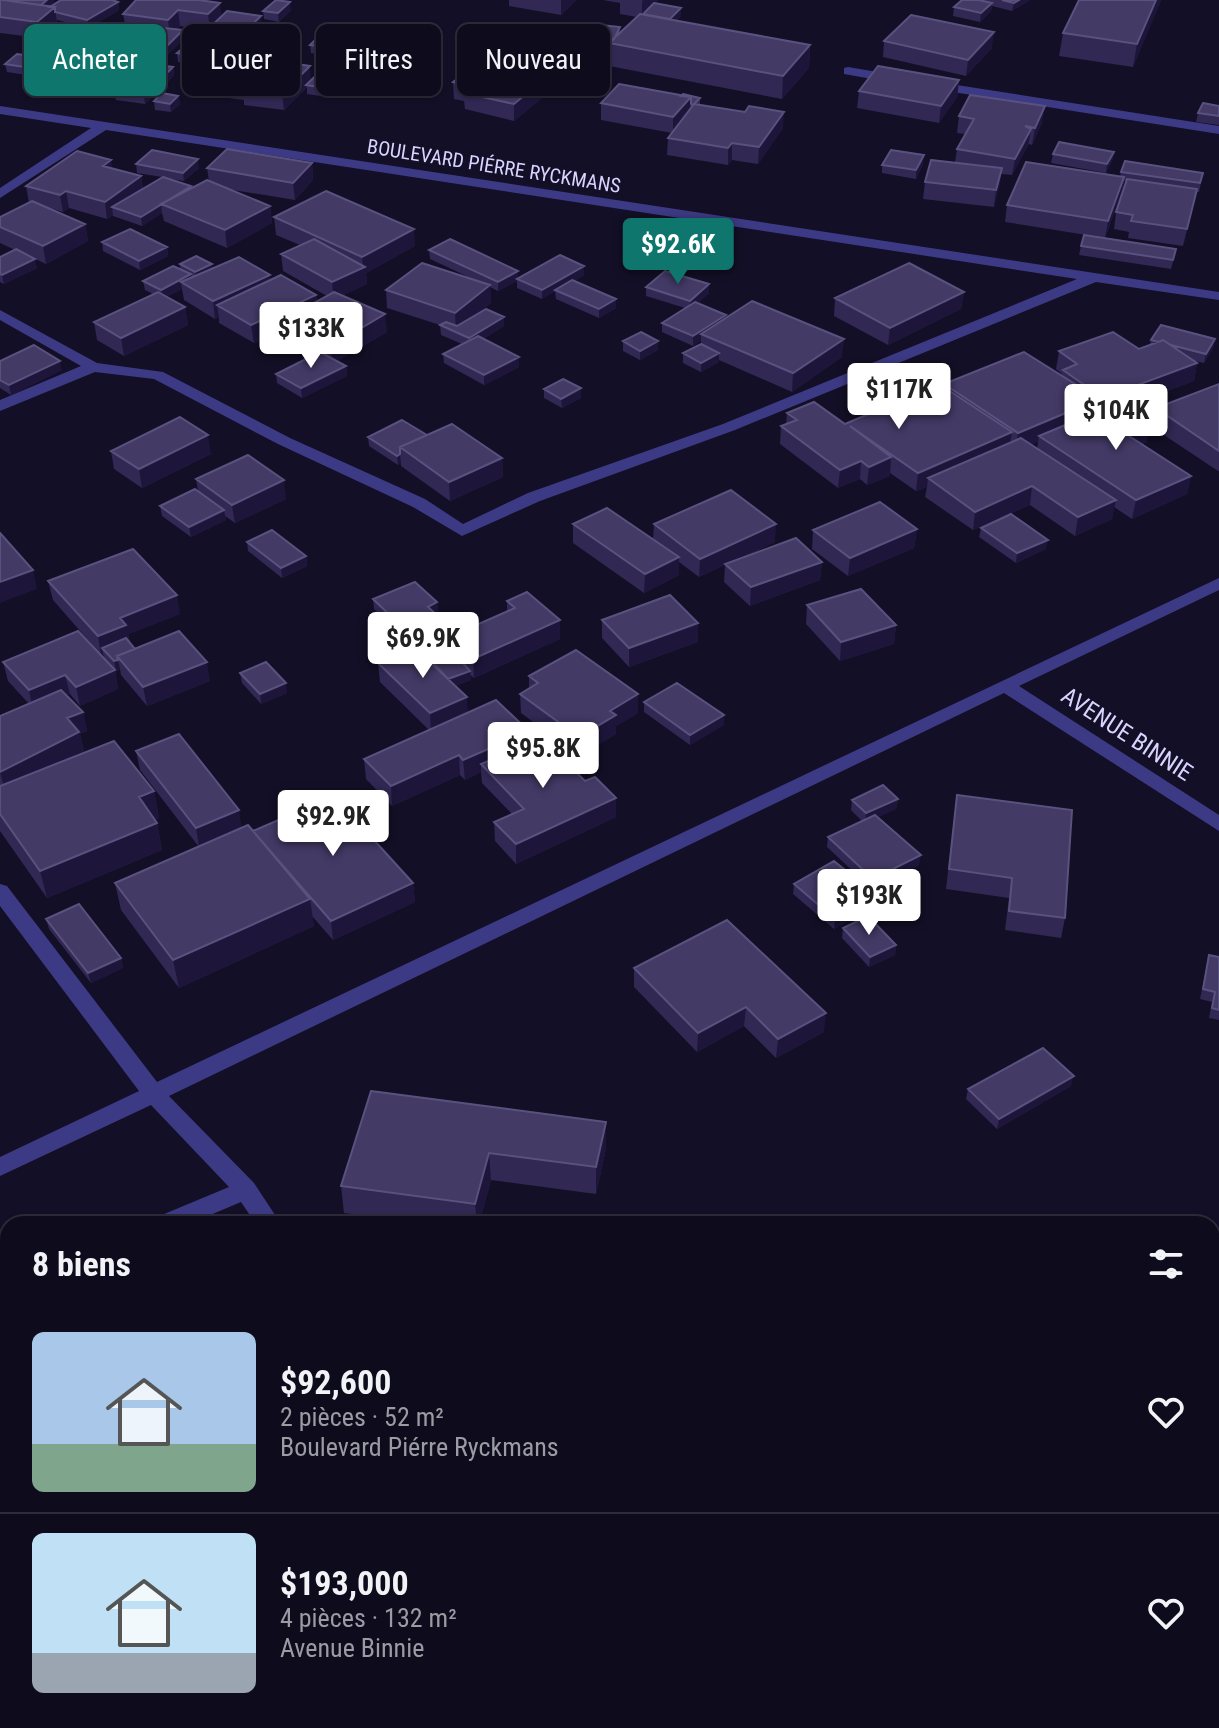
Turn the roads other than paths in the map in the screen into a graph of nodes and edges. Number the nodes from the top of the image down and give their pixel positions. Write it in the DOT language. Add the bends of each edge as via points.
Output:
graph roads {
  1 [pos="848,71"];
  2 [pos="0,110"];
  3 [pos="103,126"];
  4 [pos="1219,130"];
  5 [pos="0,194"];
  6 [pos="1094,277"];
  7 [pos="1219,296"];
  8 [pos="0,314"];
  9 [pos="93,367"];
  10 [pos="0,406"];
  11 [pos="1219,583"];
  12 [pos="1007,687"];
  13 [pos="1219,824"];
  14 [pos="0,891"];
  15 [pos="154,1094"];
  16 [pos="0,1167"];
  17 [pos="246,1190"];
  18 [pos="184,1216"];
  19 [pos="264,1216"];
  1 -- 4 [label="street"];
  2 -- 3 [label="street, BOULEVARD PIÉRRE RYCKMANS"];
  3 -- 5 [label="street"];
  3 -- 6 [label="street, BOULEVARD PIÉRRE RYCKMANS"];
  6 -- 7 [label="street, BOULEVARD PIÉRRE RYCKMANS"];
  6 -- 9 [label="street" via="729,427 534,497 462,531 419,503 158,375"];
  8 -- 9 [label="street"];
  9 -- 10 [label="street"];
  11 -- 12 [label="street"];
  12 -- 13 [label="street, AVENUE BINNIE"];
  12 -- 15 [label="street"];
  14 -- 15 [label="street"];
  15 -- 16 [label="street"];
  15 -- 17 [label="street"];
  17 -- 18 [label="street"];
  17 -- 19 [label="street"];
}
